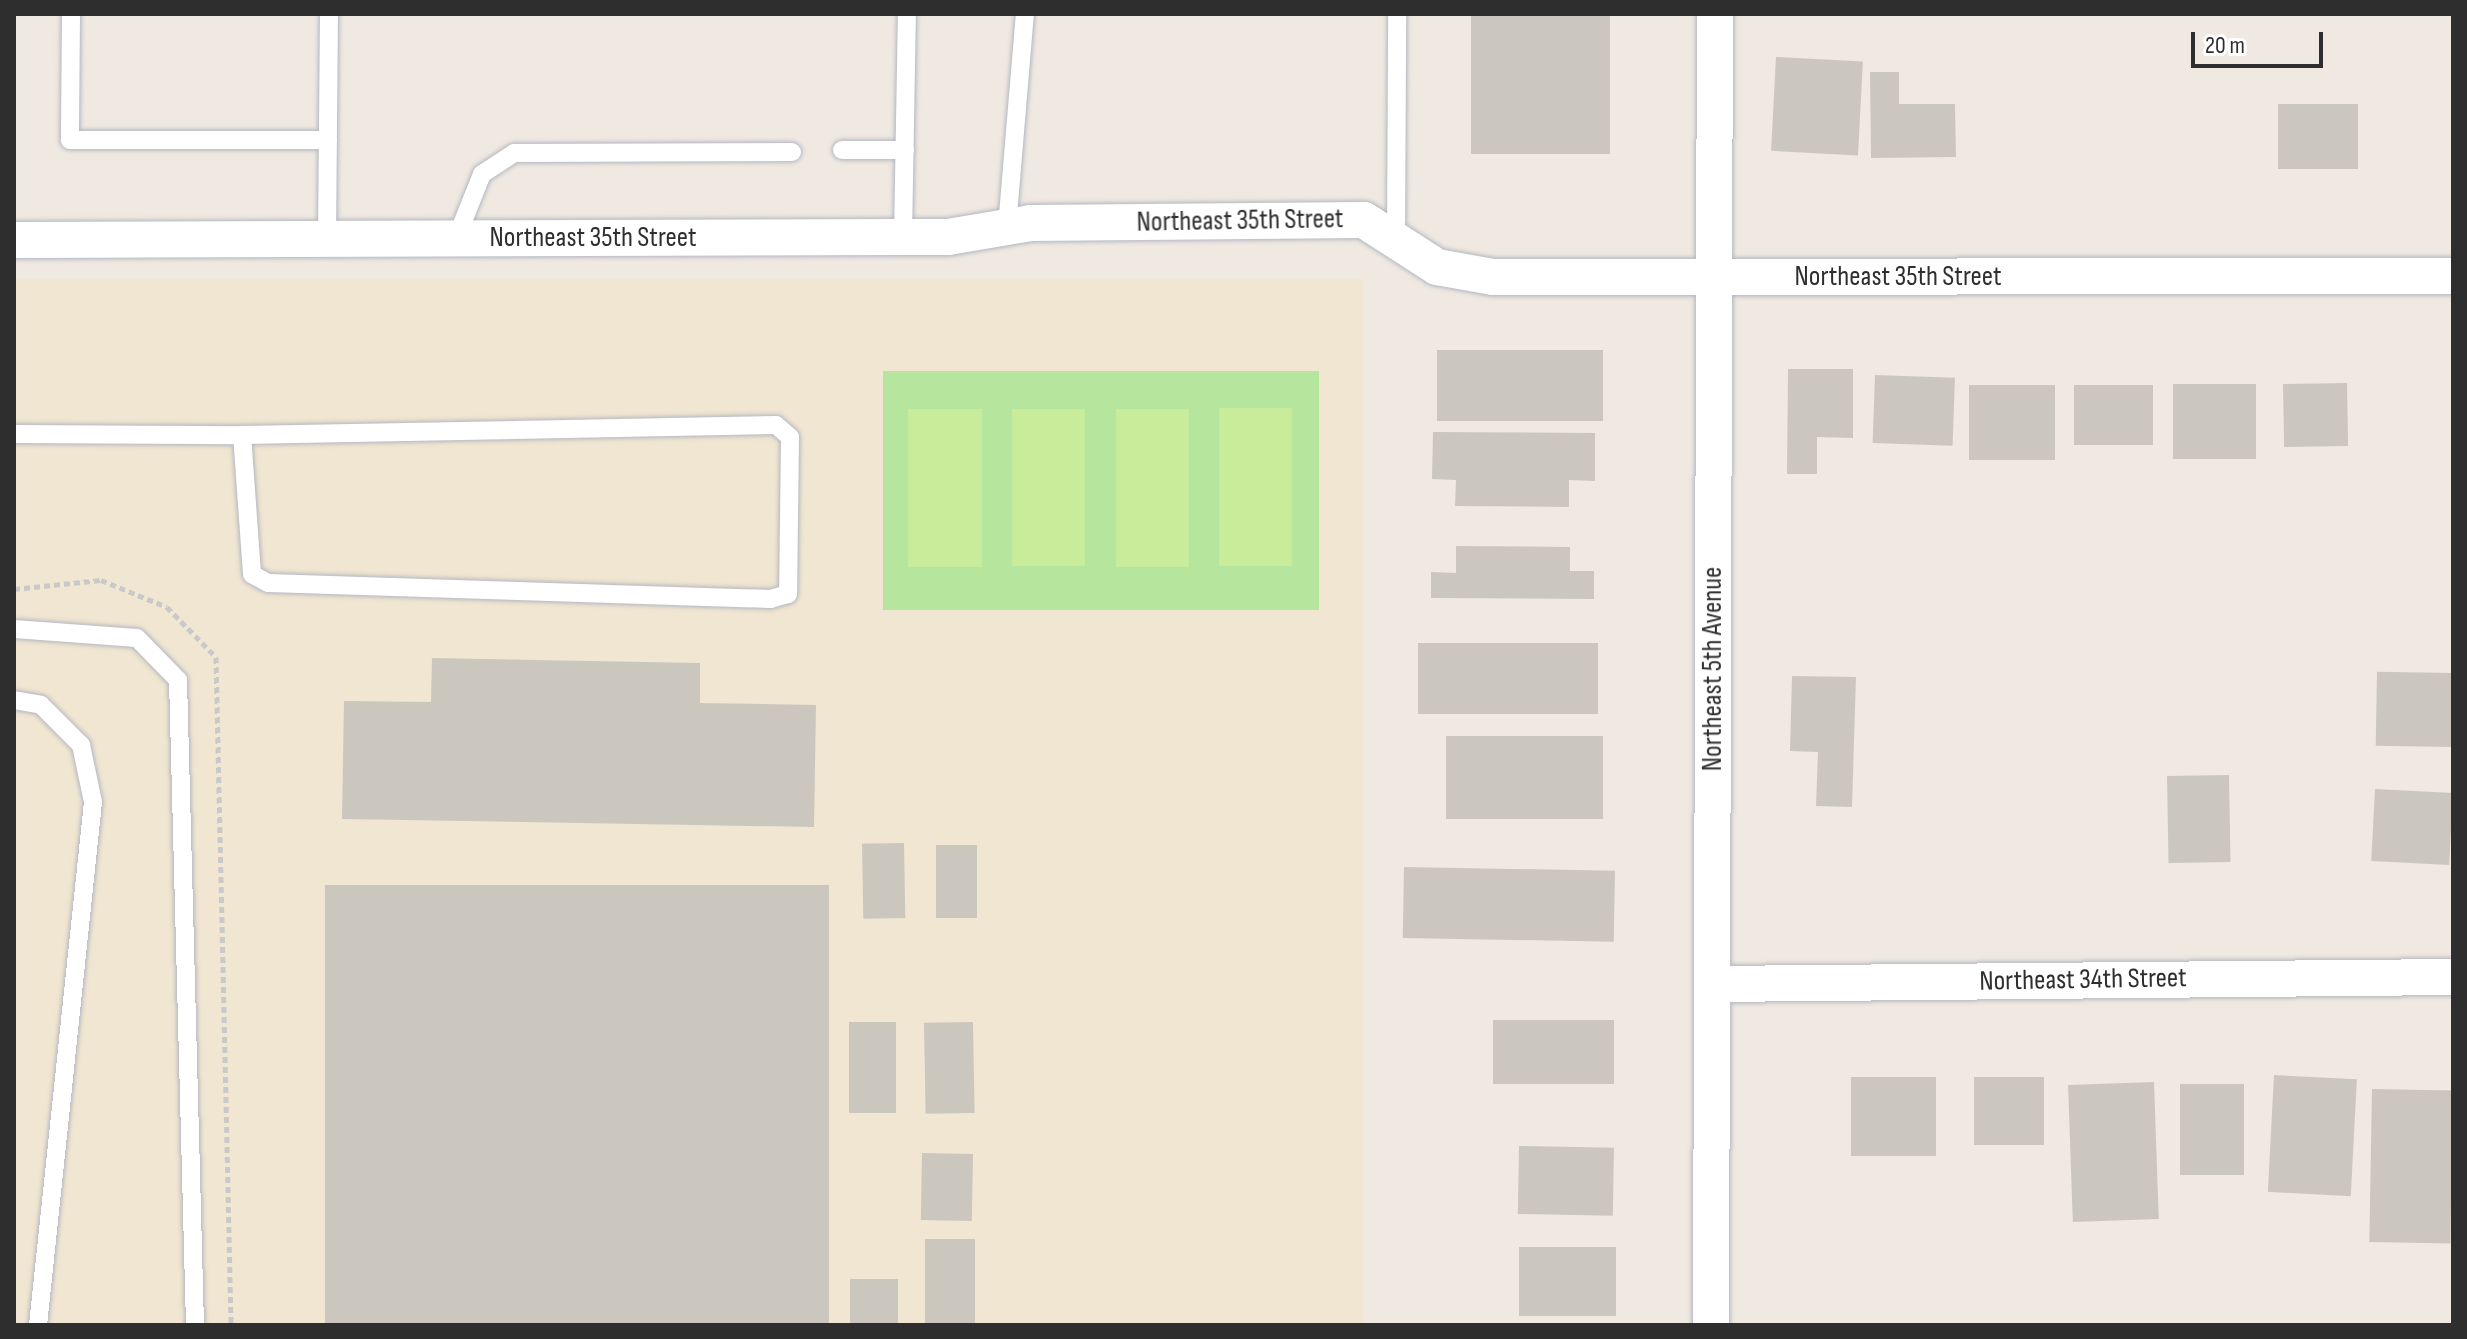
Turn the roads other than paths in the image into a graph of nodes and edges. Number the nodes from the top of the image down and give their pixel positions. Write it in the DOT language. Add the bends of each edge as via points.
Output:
graph roads {
  1 [pos="71,14"];
  2 [pos="329,14"];
  3 [pos="907,14"];
  4 [pos="1025,14"];
  5 [pos="1397,14"];
  6 [pos="1715,14"];
  7 [pos="328,140"];
  8 [pos="842,150"];
  9 [pos="905,150"];
  10 [pos="792,152"];
  11 [pos="1007,227"];
  12 [pos="903,237"];
  13 [pos="456,239"];
  14 [pos="14,240"];
  15 [pos="327,240"];
  16 [pos="1396,241"];
  17 [pos="2453,276"];
  18 [pos="1713,277"];
  19 [pos="14,434"];
  20 [pos="242,435"];
  21 [pos="14,629"];
  22 [pos="14,700"];
  23 [pos="2453,977"];
  24 [pos="1713,984"];
  25 [pos="38,1325"];
  26 [pos="195,1325"];
  27 [pos="1711,1325"];
  1 -- 7 [label="lane" via="70,140"];
  2 -- 7 [label="lane"];
  3 -- 9 [label="lane"];
  4 -- 11 [label="lane"];
  5 -- 16 [label="lane"];
  6 -- 18 [label="street, Northeast 5th Avenue"];
  7 -- 15 [label="lane"];
  8 -- 9 [label="lane"];
  9 -- 12 [label="lane"];
  10 -- 13 [label="lane" via="514,153 482,174"];
  11 -- 12 [label="street, Northeast 35th Street" via="948,237"];
  11 -- 16 [label="street, Northeast 35th Street" via="1364,220"];
  12 -- 13 [label="street, Northeast 35th Street"];
  13 -- 15 [label="street, Northeast 35th Street"];
  14 -- 15 [label="street, Northeast 35th Street"];
  16 -- 18 [label="street, Northeast 35th Street" via="1437,267 1493,277"];
  17 -- 18 [label="street, Northeast 35th Street"];
  18 -- 24 [label="street, Northeast 5th Avenue"];
  19 -- 20 [label="lane"];
  20 -- 20 [label="lane" via="776,425 790,437 788,594 771,599 268,583 252,574"];
  21 -- 26 [label="lane" via="137,638 178,680"];
  22 -- 25 [label="lane" via="41,705 81,745 93,802"];
  23 -- 24 [label="street, Northeast 34th Street"];
  24 -- 27 [label="street, Northeast 5th Avenue"];
}
